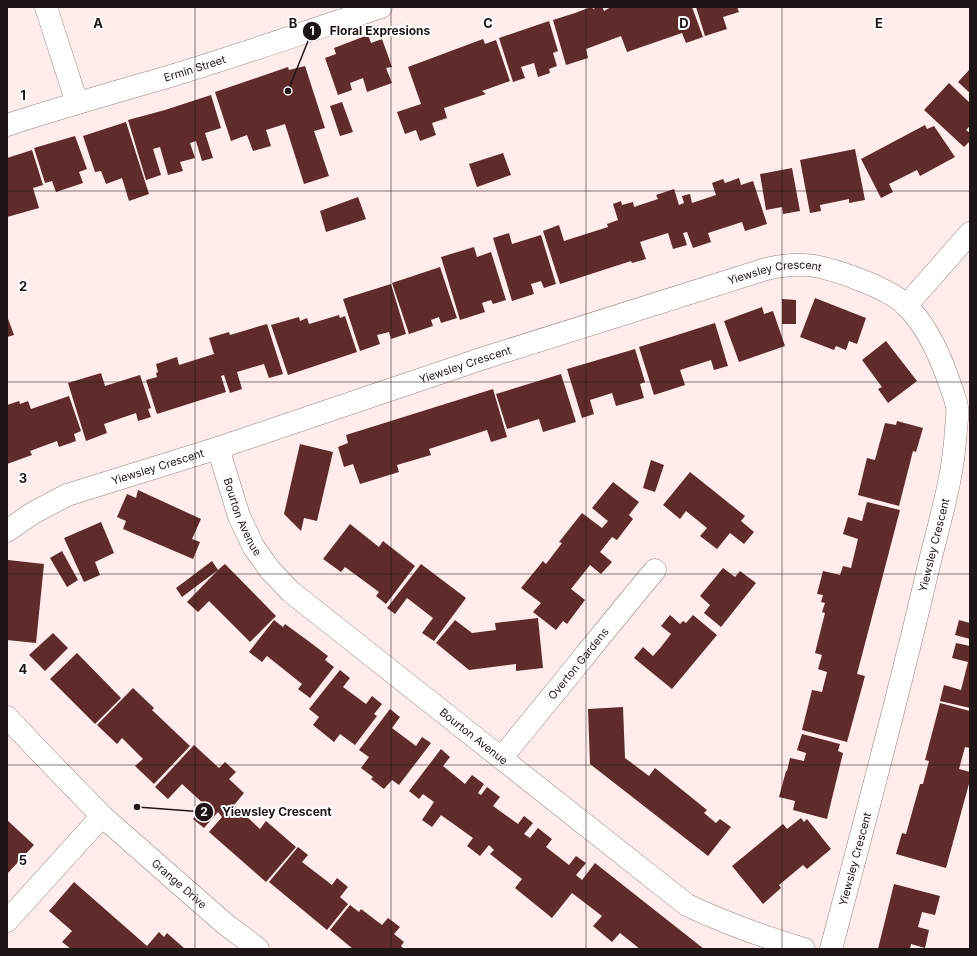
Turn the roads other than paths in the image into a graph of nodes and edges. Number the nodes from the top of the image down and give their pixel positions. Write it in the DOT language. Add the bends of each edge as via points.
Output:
graph roads {
  1 [pos="46,7"];
  2 [pos="381,7"];
  3 [pos="77,103"];
  4 [pos="7,125"];
  5 [pos="970,233"];
  6 [pos="906,306"];
  7 [pos="218,448"];
  8 [pos="7,530"];
  9 [pos="655,570"];
  10 [pos="7,717"];
  11 [pos="501,758"];
  12 [pos="102,816"];
  13 [pos="7,921"];
  14 [pos="258,949"];
  15 [pos="804,949"];
  16 [pos="831,949"];
  1 -- 3 [label="street"];
  2 -- 3 [label="street, Ermin Street" via="180,73"];
  3 -- 4 [label="street, Ermin Street"];
  5 -- 6 [label="street"];
  6 -- 7 [label="street, Yiewsley Crescent" via="899,299 872,284 841,273 815,266 782,265 491,355"];
  6 -- 16 [label="street, Yiewsley Crescent" via="921,323 942,363 957,406 956,441 951,476 907,660"];
  7 -- 8 [label="street, Yiewsley Crescent" via="67,495"];
  7 -- 11 [label="street, Bourton Avenue" via="239,516 253,546 270,570 291,592"];
  9 -- 11 [label="street, Overton Gardens"];
  10 -- 12 [label="street, Grange Drive"];
  11 -- 15 [label="street, Bourton Avenue" via="687,906"];
  12 -- 13 [label="street"];
  12 -- 14 [label="street, Grange Drive"];
}
